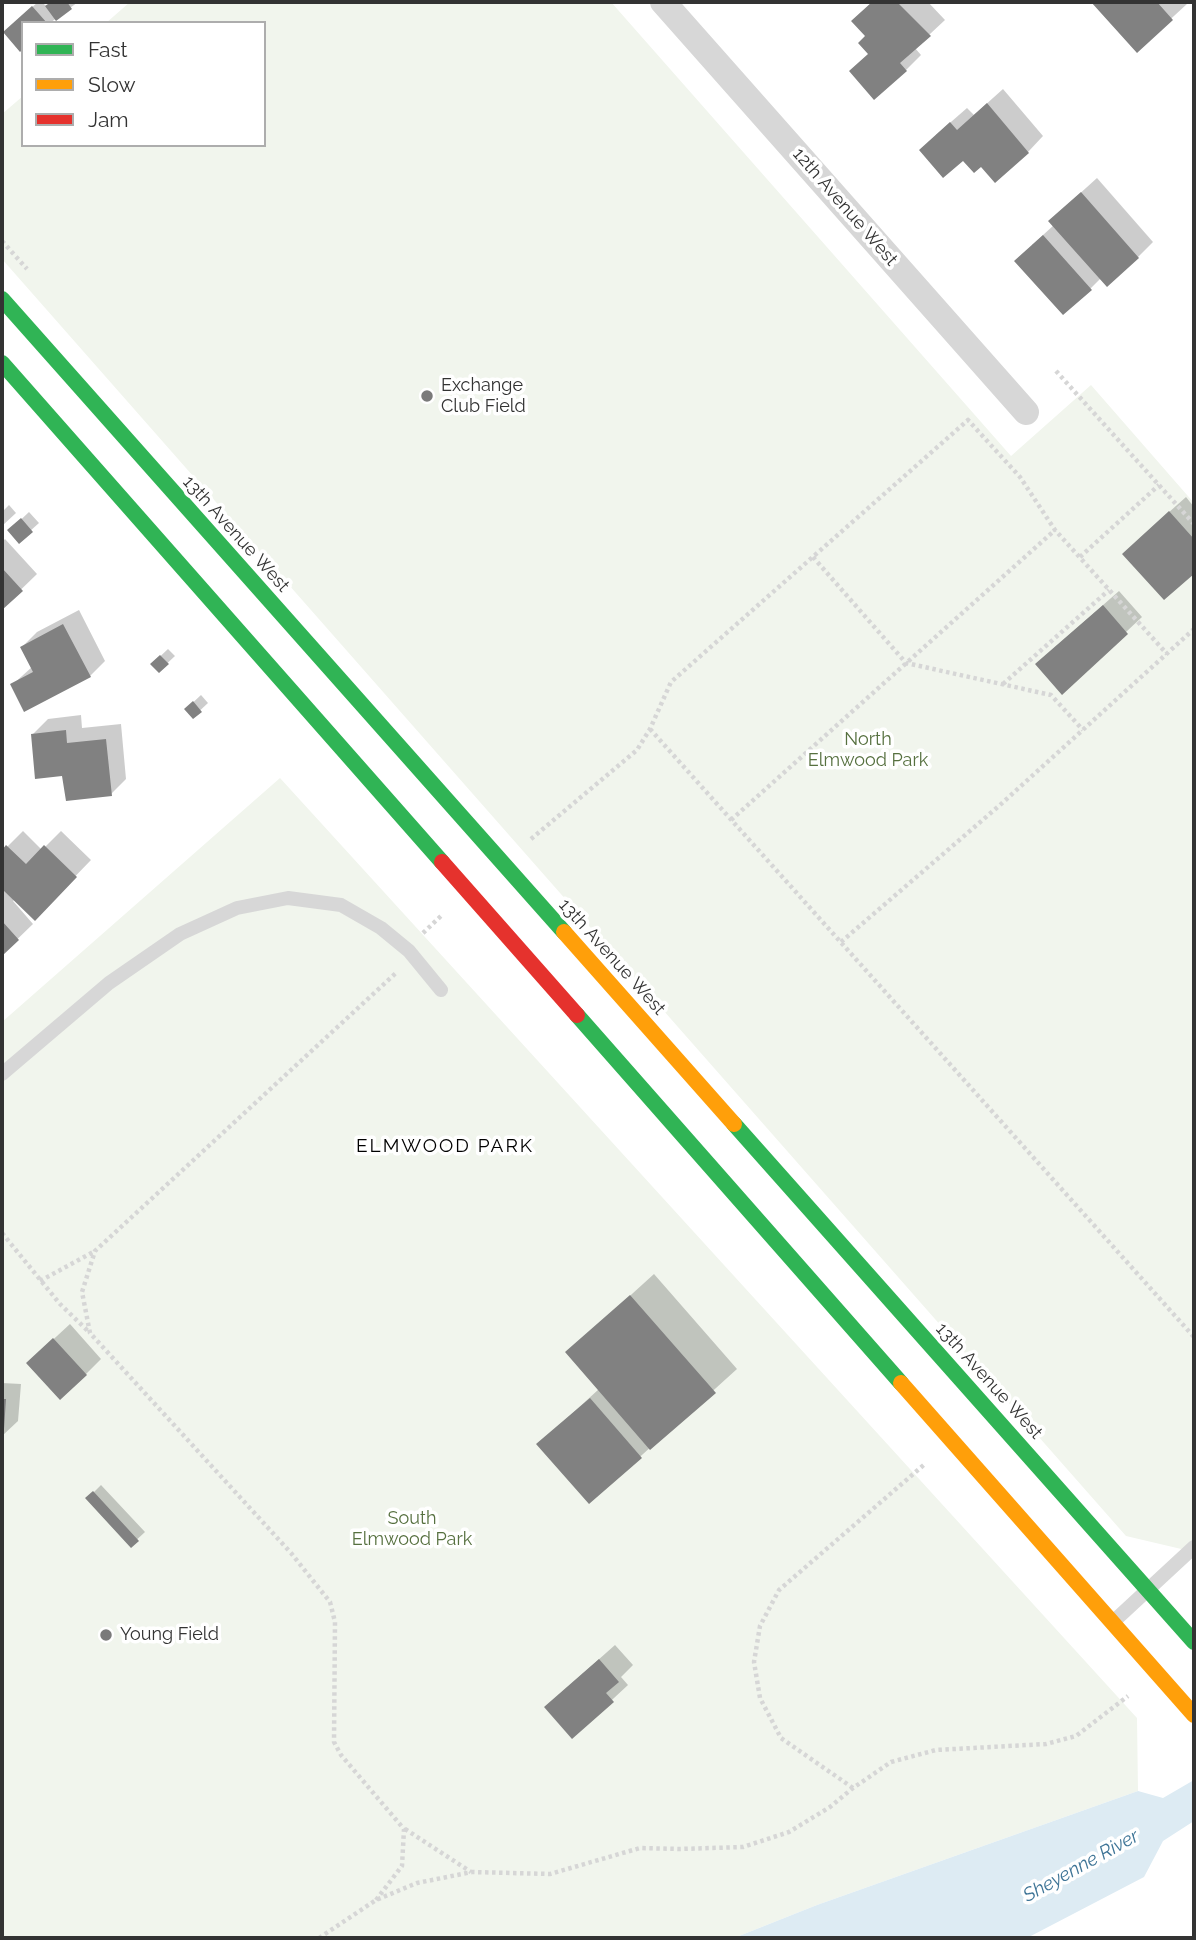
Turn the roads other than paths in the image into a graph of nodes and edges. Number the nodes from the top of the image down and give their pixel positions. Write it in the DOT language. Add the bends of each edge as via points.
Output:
graph roads {
  1 [pos="663,2"];
  2 [pos="2,299"];
  3 [pos="2,363"];
  4 [pos="1026,412"];
  5 [pos="441,990"];
  6 [pos="2,1074"];
  7 [pos="1194,1547"];
  8 [pos="1149,1591"];
  9 [pos="1112,1623"];
  10 [pos="1194,1642"];
  11 [pos="1194,1716"];
  1 -- 4 [label="street, 12th Avenue West"];
  2 -- 8 [label="street, 13th Avenue West"];
  3 -- 9 [label="street"];
  5 -- 6 [label="lane" via="409,951 381,928 341,905 288,898 237,908 180,934 110,983"];
  7 -- 8 [label="lane"];
  8 -- 9 [label="lane"];
  8 -- 10 [label="street, 13th Avenue West"];
  9 -- 11 [label="street"];
}
